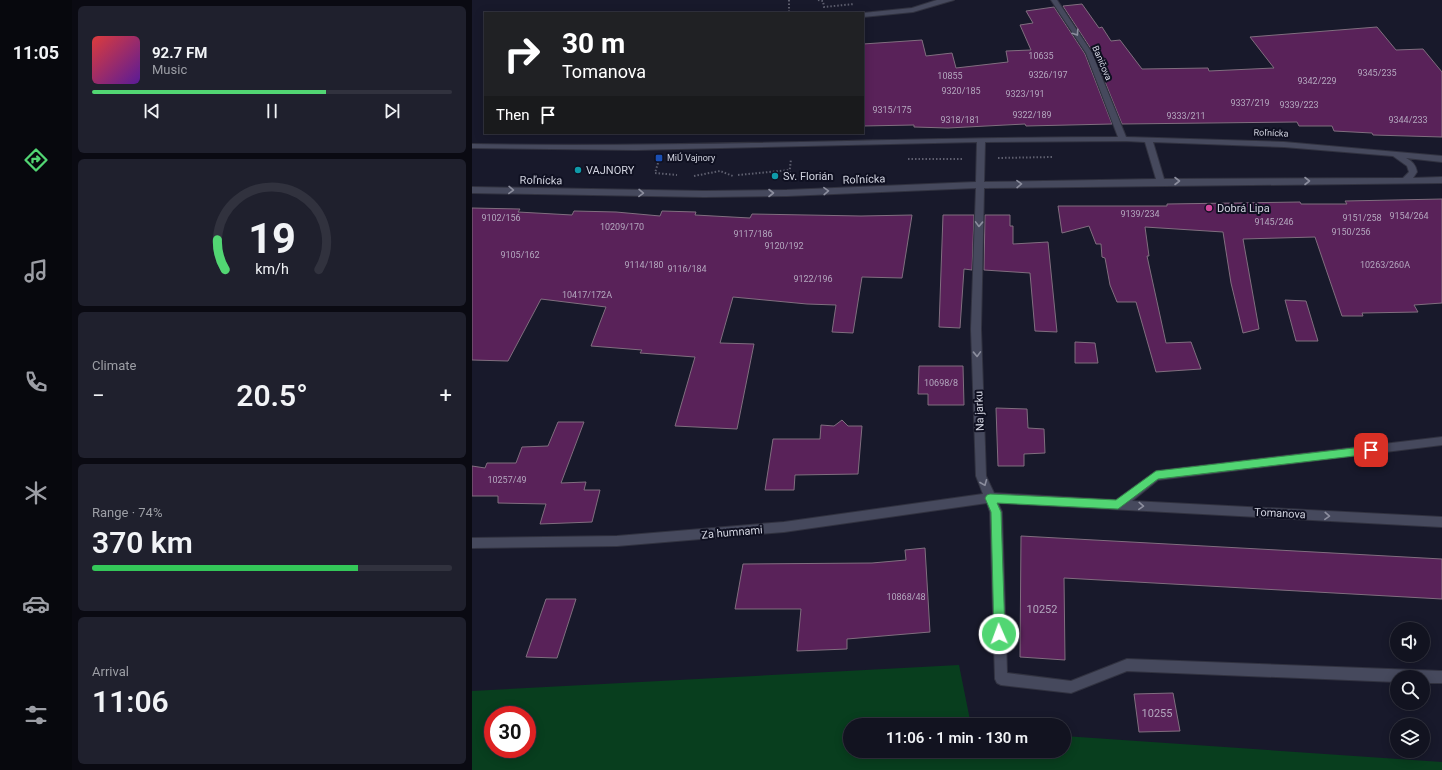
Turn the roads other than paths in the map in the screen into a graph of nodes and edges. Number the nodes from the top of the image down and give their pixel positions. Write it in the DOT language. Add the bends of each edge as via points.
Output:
graph roads {
  1 [pos="951,0"];
  2 [pos="1054,0"];
  3 [pos="864,15"];
  4 [pos="1123,139"];
  5 [pos="1148,139"];
  6 [pos="981,141"];
  7 [pos="472,146"];
  8 [pos="1392,153"];
  9 [pos="1442,159"];
  10 [pos="1442,180"];
  11 [pos="1405,181"];
  12 [pos="1161,182"];
  13 [pos="980,185"];
  14 [pos="472,190"];
  15 [pos="1442,441"];
  16 [pos="990,498"];
  17 [pos="1118,505"];
  18 [pos="1442,522"];
  19 [pos="472,543"];
  20 [pos="1442,678"];
  1 -- 3 [label="street" via="913,10"];
  2 -- 4 [label="street, Baničova, one-way" via="1089,53"];
  4 -- 5 [label="street, Roľnícka"];
  4 -- 6 [label="street, Roľnícka"];
  5 -- 8 [label="street, Roľnícka" via="1301,145"];
  5 -- 12 [label="street"];
  6 -- 7 [label="street, Roľnícka" via="749,146"];
  6 -- 13 [label="street, Na jarku"];
  8 -- 9 [label="street, Roľnícka"];
  8 -- 11 [label="street, Roľnícka" via="1413,168 1413,172"];
  10 -- 11 [label="street, Roľnícka"];
  12 -- 11 [label="street, Roľnícka, one-way"];
  13 -- 12 [label="street, Roľnícka, one-way"];
  14 -- 13 [label="street, Roľnícka, one-way" via="704,194"];
  13 -- 16 [label="street, Na jarku, one-way" via="976,329 981,476"];
  15 -- 17 [label="street" via="1156,476"];
  16 -- 17 [label="street, Tomanova"];
  16 -- 19 [label="street, Za humnami" via="784,527 617,541"];
  16 -- 20 [label="street, Na jarku" via="996,512 1001,679 1071,687 1128,665"];
  17 -- 18 [label="street, Tomanova, one-way"];
}
